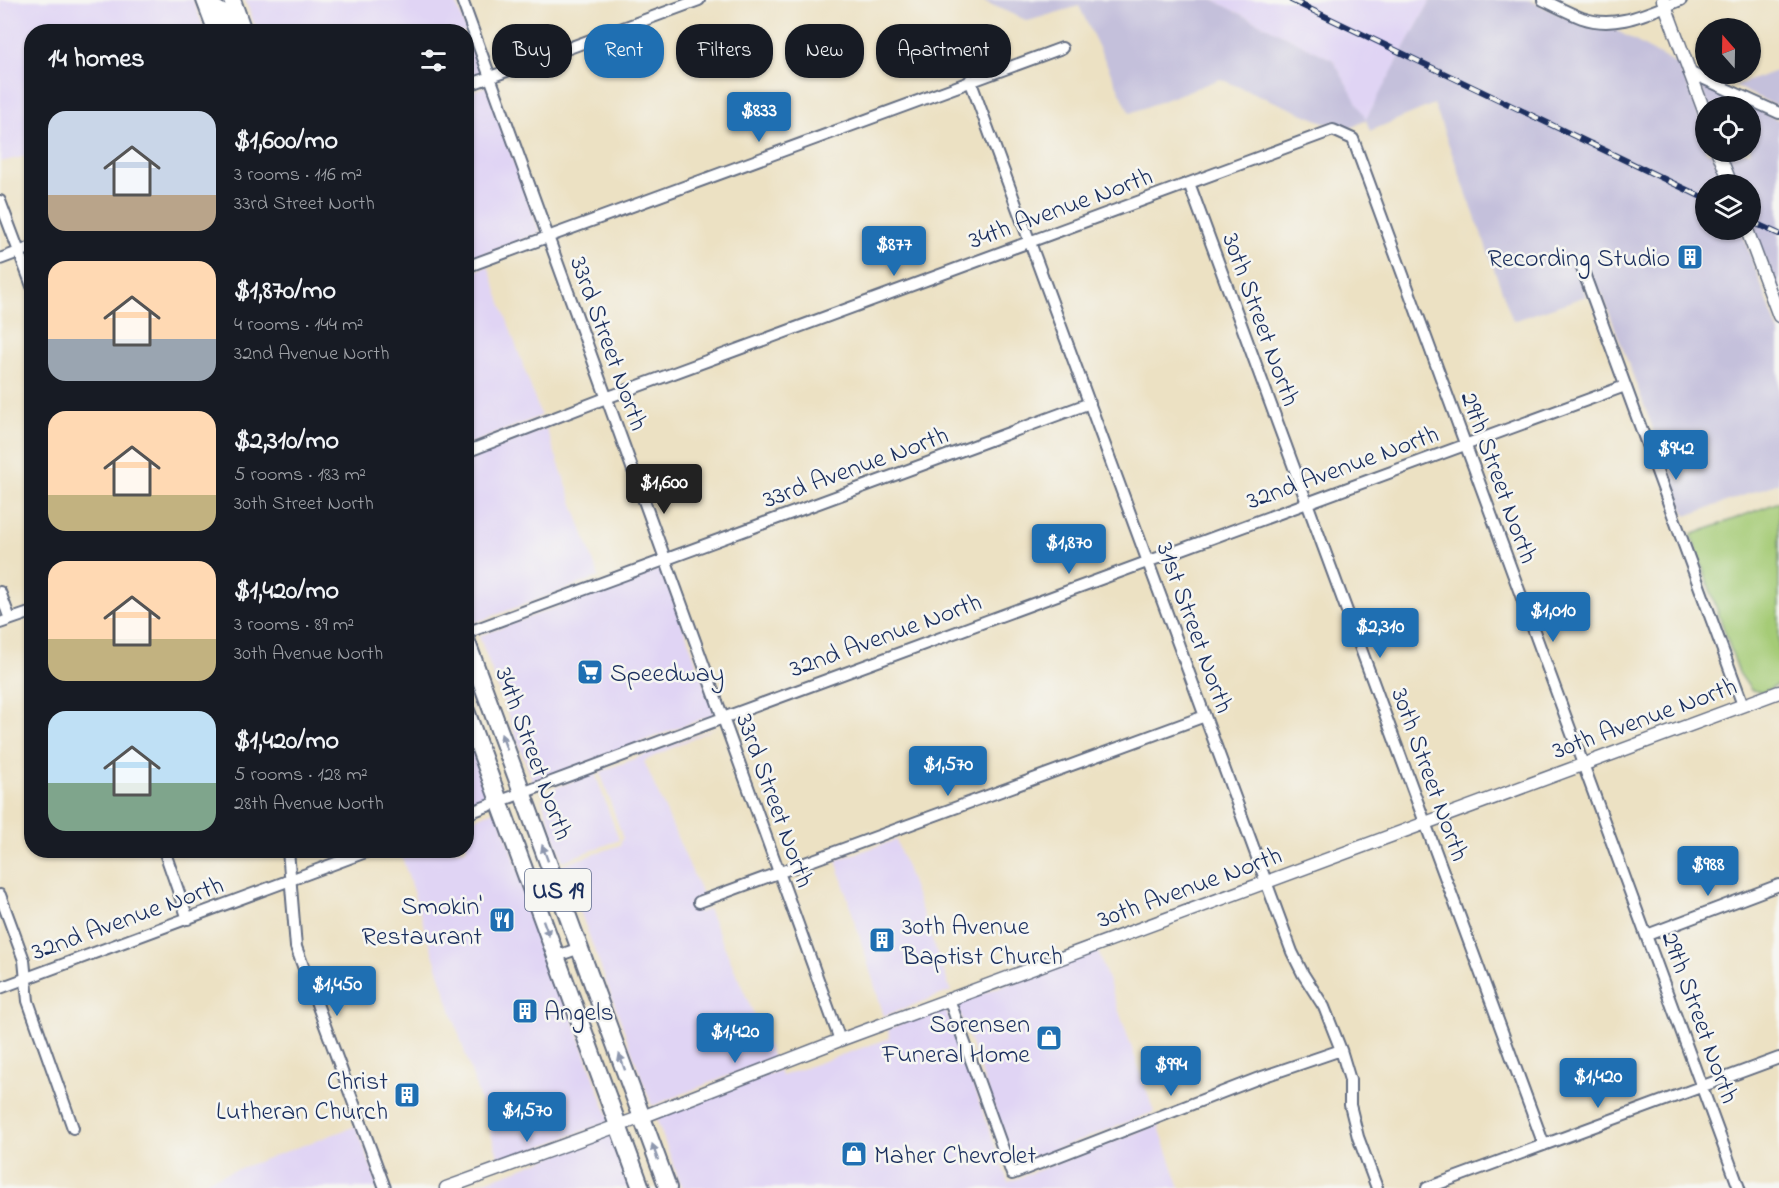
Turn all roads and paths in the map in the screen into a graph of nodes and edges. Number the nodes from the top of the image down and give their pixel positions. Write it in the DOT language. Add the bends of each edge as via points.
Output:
graph roads {
  1 [pos="232,0"];
  2 [pos="462,0"];
  3 [pos="699,0"];
  4 [pos="1543,0"];
  5 [pos="1681,0"];
  6 [pos="206,1"];
  7 [pos="1664,3"];
  8 [pos="214,24"];
  9 [pos="231,24"];
  10 [pos="241,24"];
  11 [pos="471,24"];
  12 [pos="474,33"];
  13 [pos="1062,48"];
  14 [pos="1689,72"];
  15 [pos="490,78"];
  16 [pos="970,80"];
  17 [pos="474,83"];
  18 [pos="1698,96"];
  19 [pos="1779,113"];
  20 [pos="1333,130"];
  21 [pos="1189,183"];
  22 [pos="0,201"];
  23 [pos="548,237"];
  24 [pos="1751,240"];
  25 [pos="1030,243"];
  26 [pos="24,250"];
  27 [pos="18,252"];
  28 [pos="0,258"];
  29 [pos="474,264"];
  30 [pos="24,267"];
  31 [pos="1582,268"];
  32 [pos="1779,316"];
  33 [pos="1625,386"];
  34 [pos="606,398"];
  35 [pos="1090,403"];
  36 [pos="1464,445"];
  37 [pos="474,449"];
  38 [pos="1306,503"];
  39 [pos="665,560"];
  40 [pos="1147,562"];
  41 [pos="0,592"];
  42 [pos="24,615"];
  43 [pos="5,621"];
  44 [pos="474,630"];
  45 [pos="474,662"];
  46 [pos="1779,692"];
  47 [pos="1743,705"];
  48 [pos="1205,716"];
  49 [pos="723,718"];
  50 [pos="474,732"];
  51 [pos="1583,764"];
  52 [pos="523,794"];
  53 [pos="500,802"];
  54 [pos="474,811"];
  55 [pos="1426,822"];
  56 [pos="167,858"];
  57 [pos="289,858"];
  58 [pos="350,858"];
  59 [pos="780,874"];
  60 [pos="290,881"];
  61 [pos="1267,881"];
  62 [pos="1779,885"];
  63 [pos="0,895"];
  64 [pos="699,902"];
  65 [pos="188,919"];
  66 [pos="1647,935"];
  67 [pos="580,948"];
  68 [pos="557,957"];
  69 [pos="27,979"];
  70 [pos="0,988"];
  71 [pos="948,999"];
  72 [pos="840,1040"];
  73 [pos="1341,1050"];
  74 [pos="1779,1058"];
  75 [pos="1702,1086"];
  76 [pos="642,1117"];
  77 [pos="618,1125"];
  78 [pos="74,1128"];
  79 [pos="1544,1145"];
  80 [pos="385,1188"];
  81 [pos="446,1188"];
  82 [pos="641,1188"];
  83 [pos="668,1188"];
  84 [pos="1377,1188"];
  85 [pos="1427,1188"];
  86 [pos="1739,1188"];
  1 -- 10 [label="highway"];
  2 -- 11 [label="street, 33rd Street North"];
  3 -- 15 [label="street"];
  4 -- 7 [label="street" via="1601,22 1621,22"];
  5 -- 7 [label="street"];
  6 -- 8 [label="highway"];
  6 -- 9 [label="highway" via="227,16"];
  7 -- 14 [label="street"];
  12 -- 15 [label="street, 33rd Street North"];
  13 -- 16 [label="street"];
  14 -- 18 [label="street"];
  14 -- 19 [label="street"];
  15 -- 17 [label="street"];
  15 -- 23 [label="street, 33rd Street North"];
  16 -- 23 [label="street"];
  16 -- 25 [label="street, 31st Street North"];
  20 -- 21 [label="street, 34th Avenue North"];
  20 -- 36 [label="street, 29th Street North" via="1353,139"];
  21 -- 25 [label="street, 34th Avenue North"];
  21 -- 38 [label="street, 30th Street North"];
  22 -- 27 [label="street"];
  23 -- 29 [label="street"];
  23 -- 34 [label="street, 33rd Street North"];
  24 -- 32 [label="street"];
  25 -- 34 [label="street, 34th Avenue North"];
  25 -- 35 [label="street, 31st Street North"];
  26 -- 27 [label="street"];
  27 -- 28 [label="street"];
  27 -- 30 [label="street"];
  31 -- 33 [label="street"];
  33 -- 36 [label="street, 32nd Avenue North"];
  33 -- 47 [label="street"];
  34 -- 37 [label="street, 34th Avenue North"];
  34 -- 39 [label="street, 33rd Street North"];
  35 -- 39 [label="street, 33rd Avenue North"];
  35 -- 40 [label="street, 31st Street North"];
  36 -- 38 [label="street, 32nd Avenue North"];
  36 -- 51 [label="street, 29th Street North"];
  38 -- 40 [label="street, 32nd Avenue North"];
  38 -- 55 [label="street, 30th Street North"];
  39 -- 44 [label="street, 33rd Avenue North"];
  39 -- 49 [label="street, 33rd Street North"];
  40 -- 48 [label="street, 31st Street North"];
  40 -- 49 [label="street, 32nd Avenue North"];
  41 -- 43 [label="street"];
  42 -- 43 [label="street"];
  52 -- 45 [label="highway, 34th Street North / US 19, one-way"];
  46 -- 47 [label="street, 30th Avenue North"];
  47 -- 51 [label="street, 30th Avenue North"];
  48 -- 59 [label="street"];
  48 -- 61 [label="street, 31st Street North"];
  49 -- 52 [label="street, 32nd Avenue North"];
  49 -- 59 [label="street, 33rd Street North"];
  50 -- 53 [label="highway, 34th Street North / US 19"];
  51 -- 55 [label="street, 30th Avenue North"];
  51 -- 66 [label="street, 29th Street North"];
  52 -- 53 [label="street, 32nd Avenue North"];
  67 -- 52 [label="highway, 34th Street North / US 19, one-way"];
  53 -- 54 [label="street, 32nd Avenue North"];
  53 -- 68 [label="highway, 34th Street North / US 19, one-way"];
  55 -- 61 [label="street, 30th Avenue North"];
  55 -- 79 [label="street, 30th Street North"];
  56 -- 65 [label="street"];
  57 -- 60 [label="street"];
  58 -- 60 [label="street, 32nd Avenue North"];
  59 -- 64 [label="street"];
  59 -- 72 [label="street, 33rd Street North"];
  60 -- 65 [label="street, 32nd Avenue North"];
  60 -- 80 [label="street" via="296,947"];
  61 -- 71 [label="street, 30th Avenue North"];
  61 -- 73 [label="street, 31st Street North" via="1292,952 1324,1007"];
  62 -- 66 [label="street"];
  63 -- 69 [label="street"];
  65 -- 69 [label="street, 32nd Avenue North"];
  66 -- 75 [label="street, 29th Street North"];
  67 -- 68 [label="street"];
  76 -- 67 [label="highway, 34th Street North / US 19, one-way"];
  68 -- 77 [label="highway, 34th Street North / US 19"];
  69 -- 70 [label="street, 32nd Avenue North"];
  69 -- 78 [label="street" via="28,1001"];
  71 -- 72 [label="street, 30th Avenue North"];
  71 -- 73 [label="street" via="1012,1174"];
  72 -- 76 [label="street, 30th Avenue North"];
  73 -- 84 [label="street, 31st Street North" via="1350,1080 1350,1105 1358,1137"];
  74 -- 75 [label="street"];
  75 -- 79 [label="street"];
  75 -- 86 [label="street, 29th Street North"];
  76 -- 77 [label="street, 30th Avenue North"];
  83 -- 76 [label="highway, 34th Street North / US 19, one-way"];
  77 -- 81 [label="street, 30th Avenue North"];
  77 -- 82 [label="highway, 34th Street North / US 19"];
  79 -- 85 [label="street"];
}
